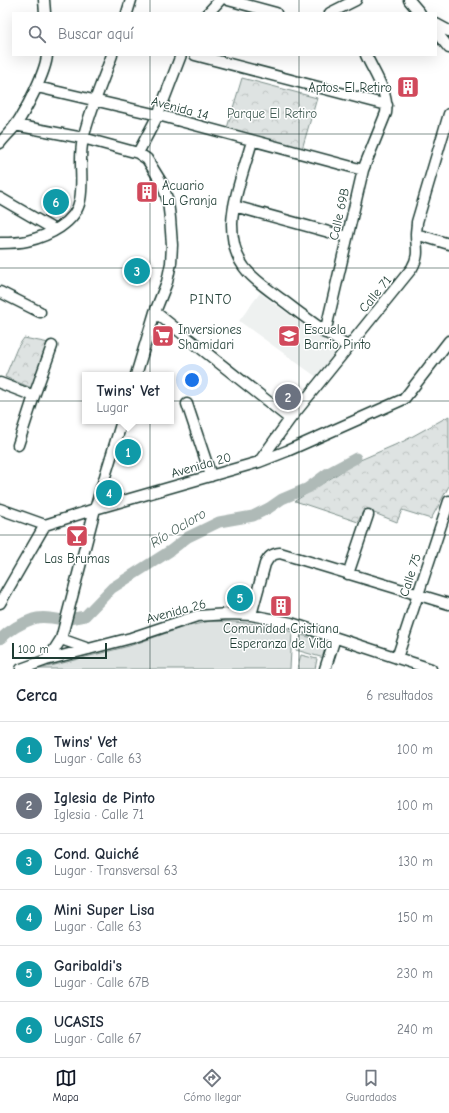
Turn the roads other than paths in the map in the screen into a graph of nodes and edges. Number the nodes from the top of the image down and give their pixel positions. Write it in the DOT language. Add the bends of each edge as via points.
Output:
graph roads {
  1 [pos="44,0"];
  2 [pos="131,0"];
  3 [pos="220,0"];
  4 [pos="228,0"];
  5 [pos="356,0"];
  6 [pos="409,0"];
  7 [pos="343,7"];
  8 [pos="45,12"];
  9 [pos="127,12"];
  10 [pos="209,12"];
  11 [pos="272,12"];
  12 [pos="332,12"];
  13 [pos="419,12"];
  14 [pos="437,25"];
  15 [pos="449,31"];
  16 [pos="437,33"];
  17 [pos="449,48"];
  18 [pos="47,56"];
  19 [pos="112,56"];
  20 [pos="181,56"];
  21 [pos="199,56"];
  22 [pos="366,56"];
  23 [pos="37,87"];
  24 [pos="96,100"];
  25 [pos="387,105"];
  26 [pos="449,114"];
  27 [pos="158,115"];
  28 [pos="15,125"];
  29 [pos="83,138"];
  30 [pos="252,140"];
  31 [pos="0,143"];
  32 [pos="138,153"];
  33 [pos="362,170"];
  34 [pos="0,198"];
  35 [pos="234,206"];
  36 [pos="55,230"];
  37 [pos="416,234"];
  38 [pos="347,237"];
  39 [pos="0,242"];
  40 [pos="449,244"];
  41 [pos="0,292"];
  42 [pos="40,312"];
  43 [pos="155,312"];
  44 [pos="325,333"];
  45 [pos="449,341"];
  46 [pos="52,346"];
  47 [pos="348,347"];
  48 [pos="137,372"];
  49 [pos="0,383"];
  50 [pos="34,396"];
  51 [pos="186,404"];
  52 [pos="290,419"];
  53 [pos="121,424"];
  54 [pos="18,446"];
  55 [pos="259,462"];
  56 [pos="211,476"];
  57 [pos="449,502"];
  58 [pos="0,509"];
  59 [pos="95,509"];
  60 [pos="368,516"];
  61 [pos="44,525"];
  62 [pos="348,574"];
  63 [pos="417,594"];
  64 [pos="0,602"];
  65 [pos="449,604"];
  66 [pos="251,615"];
  67 [pos="335,638"];
  68 [pos="61,639"];
  69 [pos="89,649"];
  70 [pos="397,658"];
  71 [pos="46,660"];
  72 [pos="21,669"];
  73 [pos="325,669"];
  74 [pos="431,669"];
  1 -- 8 [label="street"];
  2 -- 9 [label="street"];
  3 -- 10 [label="street"];
  4 -- 11 [label="street"];
  5 -- 7 [label="street"];
  6 -- 13 [label="street"];
  7 -- 12 [label="street"];
  14 -- 15 [label="street"];
  16 -- 17 [label="street"];
  18 -- 23 [label="street" via="47,63"];
  19 -- 24 [label="street"];
  20 -- 27 [label="street"];
  21 -- 25 [label="street"];
  22 -- 25 [label="street"];
  23 -- 24 [label="street, Avenida 14"];
  23 -- 28 [label="street"];
  24 -- 27 [label="street, Avenida 14"];
  24 -- 29 [label="street"];
  25 -- 33 [label="street, Calle 69B"];
  26 -- 37 [label="street, Calle 71" via="420,208"];
  27 -- 30 [label="street, Avenida 14"];
  27 -- 32 [label="street"];
  28 -- 29 [label="street"];
  28 -- 31 [label="street"];
  29 -- 32 [label="street"];
  29 -- 36 [label="street" via="80,153 81,191 77,208 72,217"];
  30 -- 33 [label="street, Avenida 14"];
  30 -- 35 [label="street"];
  32 -- 43 [label="street" via="147,159 163,185 170,218 171,263 167,282"];
  33 -- 38 [label="street, Calle 69B"];
  34 -- 36 [label="street"];
  35 -- 38 [label="street"];
  35 -- 44 [label="street" via="233,240 236,252 247,272"];
  36 -- 39 [label="street" via="27,241"];
  37 -- 40 [label="street"];
  37 -- 47 [label="street, Calle 71" via="418,254 412,268"];
  38 -- 44 [label="street, Calle 69B"];
  41 -- 42 [label="street"];
  43 -- 48 [label="street"];
  43 -- 52 [label="street"];
  44 -- 47 [label="street"];
  45 -- 55 [label="street, Avenida 20" via="404,399"];
  46 -- 50 [label="street"];
  47 -- 52 [label="street, Calle 71"];
  49 -- 50 [label="street"];
  50 -- 54 [label="street"];
  51 -- 56 [label="street"];
  52 -- 55 [label="street, Calle 71"];
  53 -- 59 [label="street"];
  55 -- 56 [label="street, Avenida 20"];
  56 -- 59 [label="street, Avenida 20"];
  57 -- 63 [label="street, Calle 75"];
  58 -- 61 [label="street"];
  59 -- 61 [label="street, Avenida 20"];
  59 -- 68 [label="street"];
  60 -- 62 [label="street"];
  61 -- 64 [label="street"];
  62 -- 63 [label="street"];
  62 -- 66 [label="street" via="280,553 273,554 268,557 265,564"];
  63 -- 65 [label="street"];
  63 -- 70 [label="street, Calle 75"];
  66 -- 67 [label="street, Avenida 26" via="291,623"];
  66 -- 69 [label="street, Avenida 26" via="197,616"];
  67 -- 70 [label="street, Avenida 26"];
  67 -- 73 [label="street"];
  68 -- 69 [label="street"];
  68 -- 71 [label="street"];
  69 -- 71 [label="street, Avenida 26"];
  70 -- 74 [label="street, Avenida 26"];
  71 -- 72 [label="street, Avenida 26"];
}
